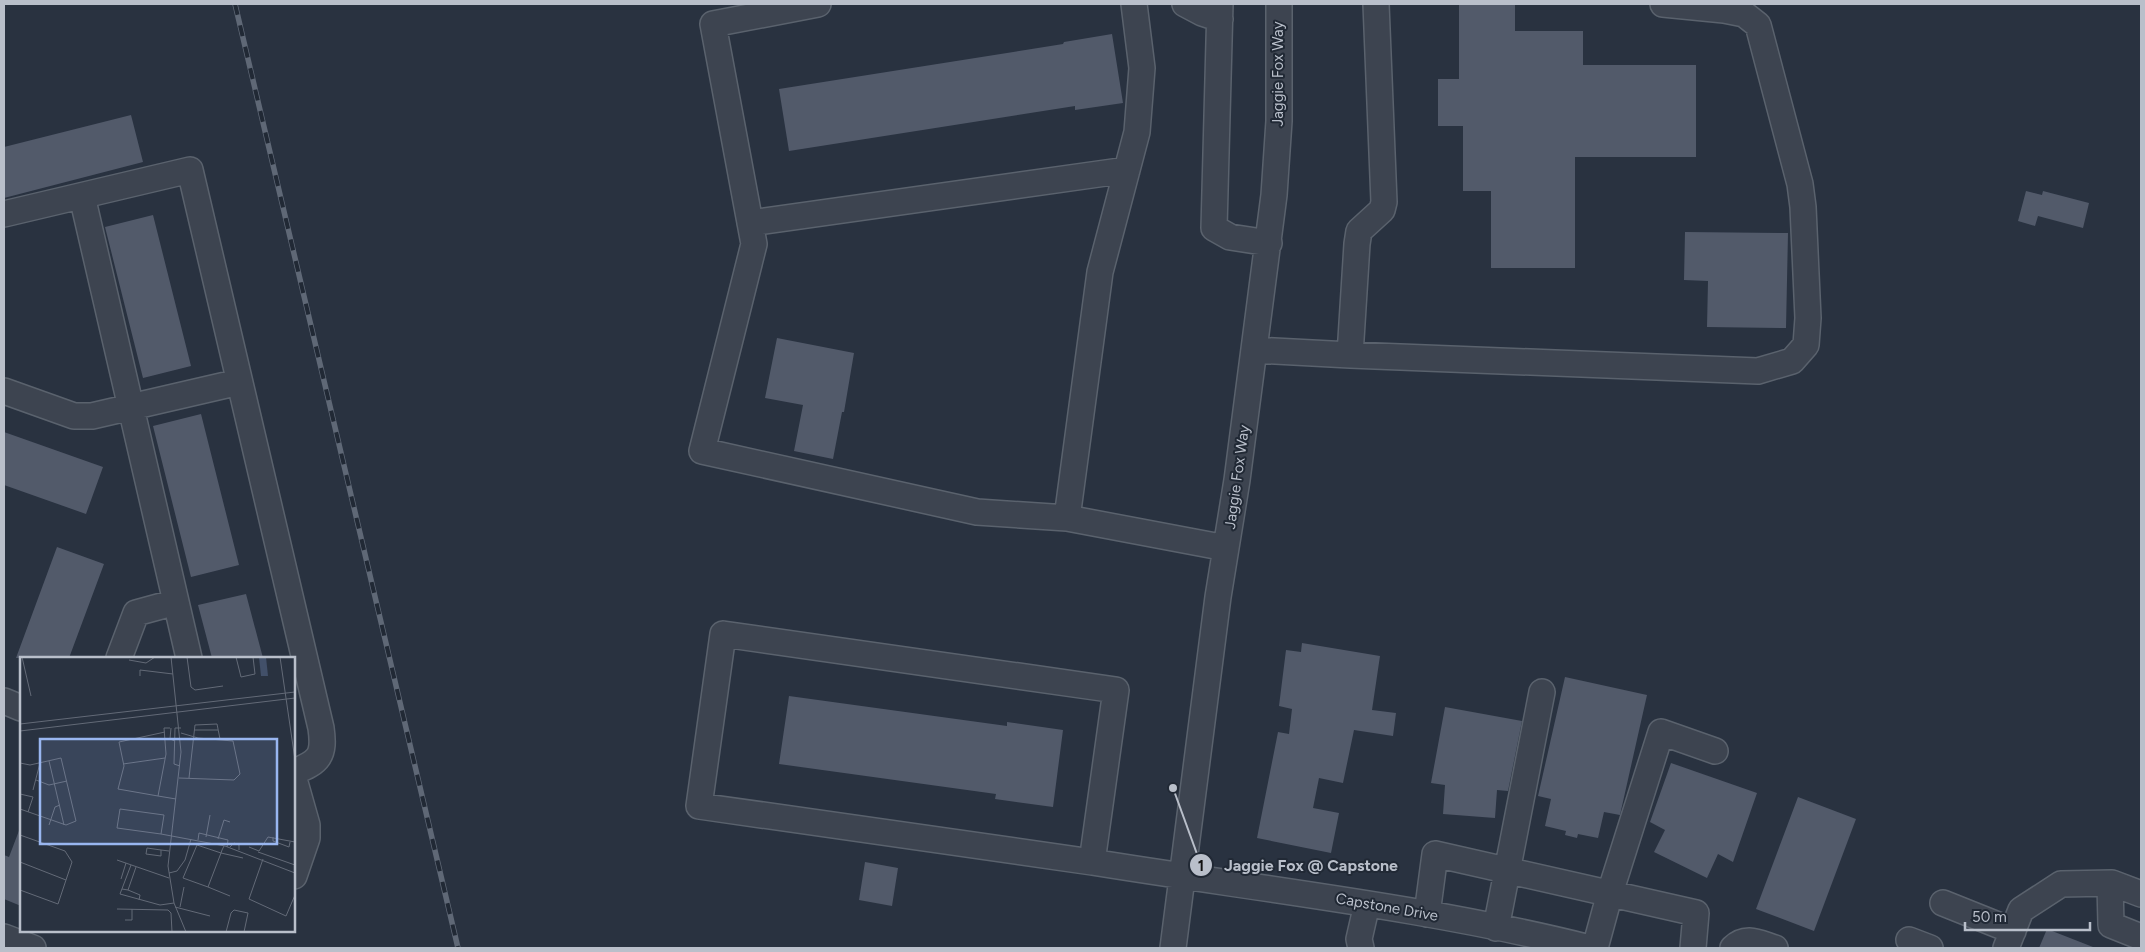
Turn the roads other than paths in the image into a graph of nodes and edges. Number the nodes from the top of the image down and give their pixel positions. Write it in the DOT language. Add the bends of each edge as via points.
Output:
graph roads {
  1 [pos="818,4"];
  2 [pos="1134,4"];
  3 [pos="1185,4"];
  4 [pos="1279,4"];
  5 [pos="1376,4"];
  6 [pos="1662,4"];
  7 [pos="1220,11"];
  8 [pos="1127,170"];
  9 [pos="82,196"];
  10 [pos="4,214"];
  11 [pos="750,223"];
  12 [pos="1269,243"];
  13 [pos="1255,350"];
  14 [pos="1350,355"];
  15 [pos="239,382"];
  16 [pos="4,391"];
  17 [pos="132,407"];
  18 [pos="1067,518"];
  19 [pos="1226,548"];
  20 [pos="176,602"];
  21 [pos="119,657"];
  22 [pos="189,657"];
  23 [pos="1542,692"];
  24 [pos="4,702"];
  25 [pos="20,708"];
  26 [pos="1715,751"];
  27 [pos="295,772"];
  28 [pos="295,782"];
  29 [pos="1092,862"];
  30 [pos="1508,870"];
  31 [pos="295,873"];
  32 [pos="1183,877"];
  33 [pos="2110,884"];
  34 [pos="1610,893"];
  35 [pos="2141,894"];
  36 [pos="1943,903"];
  37 [pos="1367,904"];
  38 [pos="1427,914"];
  39 [pos="1496,928"];
  40 [pos="4,937"];
  41 [pos="2141,937"];
  42 [pos="2009,939"];
  43 [pos="34,948"];
  44 [pos="1173,948"];
  45 [pos="1361,948"];
  46 [pos="1590,948"];
  47 [pos="1595,948"];
  48 [pos="1693,948"];
  49 [pos="1733,948"];
  50 [pos="1775,948"];
  1 -- 11 [label="street" via="713,24"];
  2 -- 8 [label="street" via="1142,68 1137,132"];
  3 -- 7 [label="street" via="1202,13"];
  4 -- 12 [label="street, Jaggie Fox Way" via="1279,121"];
  5 -- 14 [label="street" via="1384,202 1382,210 1360,230"];
  6 -- 14 [label="street" via="1744,14 1758,25 1800,184 1803,207 1808,318 1806,345 1792,361 1758,371"];
  7 -- 12 [label="street" via="1214,228 1230,237"];
  8 -- 11 [label="street"];
  8 -- 18 [label="street" via="1100,272"];
  9 -- 10 [label="street"];
  9 -- 15 [label="street" via="190,170"];
  9 -- 17 [label="street"];
  11 -- 18 [label="street" via="754,244 702,451 977,512"];
  12 -- 13 [label="street, Jaggie Fox Way"];
  13 -- 14 [label="street"];
  13 -- 19 [label="street, Jaggie Fox Way"];
  15 -- 17 [label="street"];
  15 -- 27 [label="street" via="321,728 323,744 320,756 311,766"];
  16 -- 17 [label="street" via="74,416 92,416"];
  17 -- 20 [label="street"];
  18 -- 19 [label="street"];
  19 -- 32 [label="street, Jaggie Fox Way"];
  20 -- 21 [label="street" via="136,613"];
  20 -- 22 [label="street"];
  23 -- 30 [label="street"];
  24 -- 25 [label="street"];
  26 -- 34 [label="street" via="1661,732"];
  28 -- 31 [label="street" via="307,825 307,838"];
  29 -- 29 [label="street, Capstone Drive" via="1116,690 723,634 699,806"];
  29 -- 32 [label="street, Capstone Drive"];
  30 -- 34 [label="street"];
  30 -- 38 [label="street" via="1435,854"];
  30 -- 39 [label="street"];
  32 -- 37 [label="street, Capstone Drive"];
  32 -- 44 [label="street, Jaggie Fox Way"];
  33 -- 35 [label="street"];
  33 -- 41 [label="street" via="2111,925"];
  33 -- 42 [label="street" via="2061,884 2021,910"];
  34 -- 47 [label="street"];
  34 -- 48 [label="street" via="1696,913"];
  36 -- 42 [label="street"];
  37 -- 38 [label="street, Capstone Drive"];
  37 -- 45 [label="street" via="1359,939"];
  38 -- 39 [label="street, Capstone Drive"];
  39 -- 46 [label="street, Capstone Drive"];
  40 -- 43 [label="street"];
  49 -- 50 [label="street" via="1744,940"];
}
